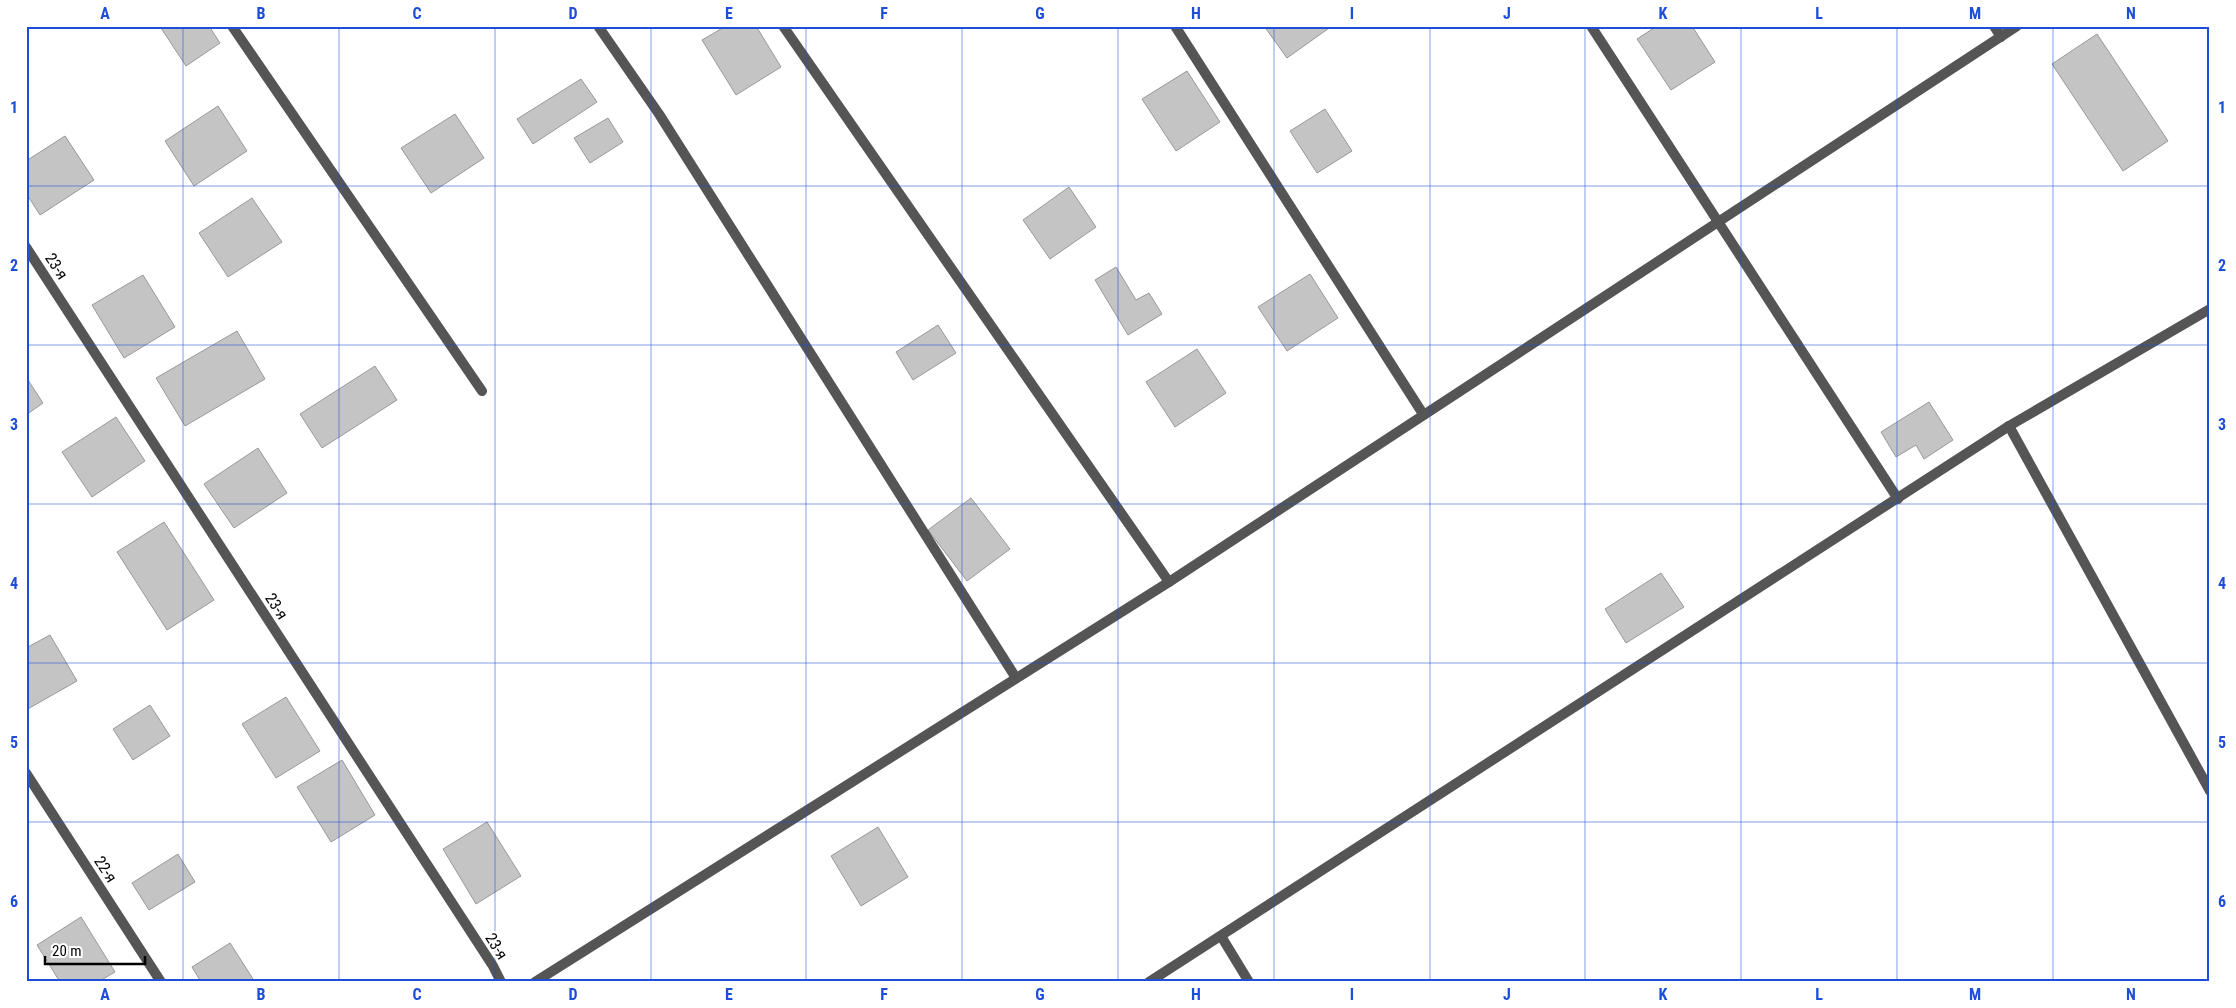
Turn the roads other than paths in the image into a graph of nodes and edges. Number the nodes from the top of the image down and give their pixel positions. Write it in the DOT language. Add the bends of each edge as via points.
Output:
graph roads {
  1 [pos="232,26"];
  2 [pos="598,26"];
  3 [pos="783,26"];
  4 [pos="1175,26"];
  5 [pos="1591,26"];
  6 [pos="1994,26"];
  7 [pos="2017,26"];
  8 [pos="2001,37"];
  9 [pos="1719,221"];
  10 [pos="26,247"];
  11 [pos="2210,309"];
  12 [pos="482,391"];
  13 [pos="1423,414"];
  14 [pos="2009,426"];
  15 [pos="1898,499"];
  16 [pos="1168,582"];
  17 [pos="1016,678"];
  18 [pos="26,774"];
  19 [pos="2210,791"];
  20 [pos="1221,936"];
  21 [pos="162,982"];
  22 [pos="501,982"];
  23 [pos="535,982"];
  24 [pos="1149,982"];
  25 [pos="1249,982"];
  1 -- 12 [label="street"];
  2 -- 17 [label="street" via="670,131"];
  3 -- 16 [label="street"];
  4 -- 13 [label="street"];
  5 -- 9 [label="street"];
  6 -- 8 [label="street"];
  7 -- 8 [label="street"];
  8 -- 9 [label="street"];
  9 -- 13 [label="street"];
  9 -- 15 [label="street"];
  10 -- 22 [label="street, 23-я"];
  11 -- 14 [label="street"];
  13 -- 16 [label="street"];
  14 -- 15 [label="street"];
  14 -- 19 [label="street"];
  15 -- 20 [label="street"];
  16 -- 17 [label="street"];
  17 -- 23 [label="street"];
  18 -- 21 [label="street, 22-я"];
  20 -- 24 [label="street"];
  20 -- 25 [label="street"];
}
